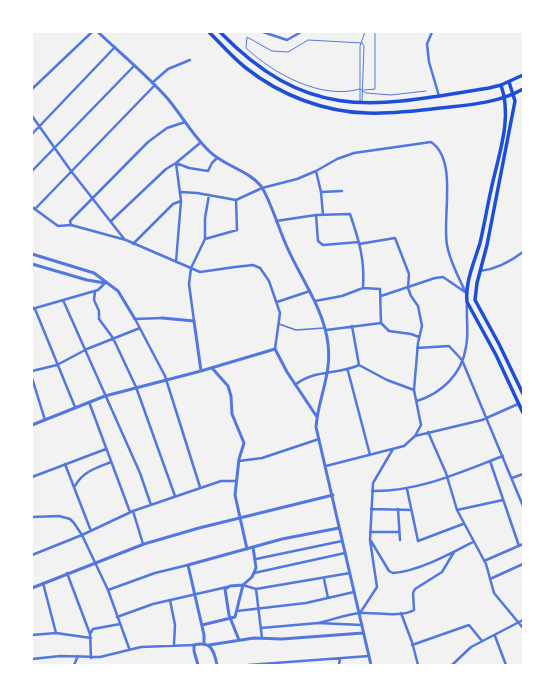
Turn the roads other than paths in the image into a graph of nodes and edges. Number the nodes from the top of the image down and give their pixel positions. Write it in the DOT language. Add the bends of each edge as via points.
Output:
graph roads {
  1 [pos="92,32"];
  2 [pos="98,32"];
  3 [pos="209,32"];
  4 [pos="220,32"];
  5 [pos="263,32"];
  6 [pos="301,32"];
  7 [pos="365,32"];
  8 [pos="375,32"];
  9 [pos="432,32"];
  10 [pos="362,43"];
  11 [pos="115,47"];
  12 [pos="190,60"];
  13 [pos="134,66"];
  14 [pos="523,75"];
  15 [pos="509,82"];
  16 [pos="153,85"];
  17 [pos="501,86"];
  18 [pos="32,89"];
  19 [pos="360,89"];
  20 [pos="523,89"];
  21 [pos="363,90"];
  22 [pos="426,91"];
  23 [pos="514,94"];
  24 [pos="440,96"];
  25 [pos="505,96"];
  26 [pos="361,104"];
  27 [pos="32,116"];
  28 [pos="185,122"];
  29 [pos="40,125"];
  30 [pos="32,134"];
  31 [pos="200,143"];
  32 [pos="55,147"];
  33 [pos="217,158"];
  34 [pos="176,163"];
  35 [pos="32,171"];
  36 [pos="71,171"];
  37 [pos="316,171"];
  38 [pos="262,188"];
  39 [pos="342,191"];
  40 [pos="181,192"];
  41 [pos="321,192"];
  42 [pos="209,195"];
  43 [pos="92,198"];
  44 [pos="236,200"];
  45 [pos="181,201"];
  46 [pos="32,207"];
  47 [pos="35,209"];
  48 [pos="316,215"];
  49 [pos="323,215"];
  50 [pos="111,221"];
  51 [pos="276,221"];
  52 [pos="71,225"];
  53 [pos="205,239"];
  54 [pos="126,240"];
  55 [pos="359,243"];
  56 [pos="133,244"];
  57 [pos="523,252"];
  58 [pos="32,254"];
  59 [pos="176,262"];
  60 [pos="32,264"];
  61 [pos="191,268"];
  62 [pos="480,271"];
  63 [pos="105,283"];
  64 [pos="363,288"];
  65 [pos="408,288"];
  66 [pos="94,291"];
  67 [pos="310,291"];
  68 [pos="466,293"];
  69 [pos="381,296"];
  70 [pos="64,300"];
  71 [pos="315,301"];
  72 [pos="277,302"];
  73 [pos="467,302"];
  74 [pos="33,309"];
  75 [pos="162,318"];
  76 [pos="135,319"];
  77 [pos="194,320"];
  78 [pos="381,322"];
  79 [pos="279,324"];
  80 [pos="352,326"];
  81 [pos="140,328"];
  82 [pos="325,329"];
  83 [pos="419,337"];
  84 [pos="113,338"];
  85 [pos="417,348"];
  86 [pos="87,349"];
  87 [pos="275,349"];
  88 [pos="462,360"];
  89 [pos="359,365"];
  90 [pos="57,366"];
  91 [pos="212,368"];
  92 [pos="32,371"];
  93 [pos="201,371"];
  94 [pos="348,371"];
  95 [pos="328,372"];
  96 [pos="32,378"];
  97 [pos="166,380"];
  98 [pos="295,385"];
  99 [pos="136,387"];
  100 [pos="414,390"];
  101 [pos="523,394"];
  102 [pos="105,396"];
  103 [pos="417,401"];
  104 [pos="89,402"];
  105 [pos="518,404"];
  106 [pos="75,407"];
  107 [pos="523,413"];
  108 [pos="317,417"];
  109 [pos="487,418"];
  110 [pos="45,420"];
  111 [pos="32,425"];
  112 [pos="428,432"];
  113 [pos="415,436"];
  114 [pos="319,439"];
  115 [pos="106,449"];
  116 [pos="393,449"];
  117 [pos="370,454"];
  118 [pos="503,456"];
  119 [pos="239,461"];
  120 [pos="490,461"];
  121 [pos="111,462"];
  122 [pos="65,464"];
  123 [pos="326,466"];
  124 [pos="523,474"];
  125 [pos="32,477"];
  126 [pos="447,477"];
  127 [pos="512,478"];
  128 [pos="236,482"];
  129 [pos="75,486"];
  130 [pos="200,487"];
  131 [pos="407,489"];
  132 [pos="372,491"];
  133 [pos="523,493"];
  134 [pos="333,495"];
  135 [pos="519,495"];
  136 [pos="175,496"];
  137 [pos="503,500"];
  138 [pos="151,505"];
  139 [pos="523,506"];
  140 [pos="371,509"];
  141 [pos="398,509"];
  142 [pos="411,510"];
  143 [pos="456,510"];
  144 [pos="131,511"];
  145 [pos="32,517"];
  146 [pos="240,518"];
  147 [pos="463,524"];
  148 [pos="339,528"];
  149 [pos="91,531"];
  150 [pos="370,532"];
  151 [pos="399,532"];
  152 [pos="82,535"];
  153 [pos="370,540"];
  154 [pos="400,540"];
  155 [pos="342,542"];
  156 [pos="473,542"];
  157 [pos="143,544"];
  158 [pos="523,544"];
  159 [pos="519,546"];
  160 [pos="253,548"];
  161 [pos="247,549"];
  162 [pos="454,552"];
  163 [pos="345,553"];
  164 [pos="32,554"];
  165 [pos="256,559"];
  166 [pos="484,561"];
  167 [pos="94,563"];
  168 [pos="523,564"];
  169 [pos="188,565"];
  170 [pos="254,572"];
  171 [pos="350,573"];
  172 [pos="67,574"];
  173 [pos="324,579"];
  174 [pos="490,579"];
  175 [pos="43,583"];
  176 [pos="243,585"];
  177 [pos="227,587"];
  178 [pos="32,588"];
  179 [pos="256,589"];
  180 [pos="108,590"];
  181 [pos="354,592"];
  182 [pos="195,593"];
  183 [pos="328,598"];
  184 [pos="170,600"];
  185 [pos="258,609"];
  186 [pos="237,610"];
  187 [pos="360,613"];
  188 [pos="401,613"];
  189 [pos="117,617"];
  190 [pos="231,618"];
  191 [pos="523,620"];
  192 [pos="519,622"];
  193 [pos="120,624"];
  194 [pos="318,624"];
  195 [pos="202,625"];
  196 [pos="362,625"];
  197 [pos="261,628"];
  198 [pos="523,628"];
  199 [pos="56,633"];
  200 [pos="363,633"];
  201 [pos="90,634"];
  202 [pos="32,635"];
  203 [pos="495,636"];
  204 [pos="91,638"];
  205 [pos="262,638"];
  206 [pos="239,640"];
  207 [pos="482,641"];
  208 [pos="174,644"];
  209 [pos="204,644"];
  210 [pos="194,645"];
  211 [pos="209,645"];
  212 [pos="412,645"];
  213 [pos="129,648"];
  214 [pos="78,656"];
  215 [pos="368,656"];
  216 [pos="91,658"];
  217 [pos="32,659"];
  218 [pos="340,659"];
  219 [pos="282,663"];
  220 [pos="74,665"];
  221 [pos="198,665"];
  222 [pos="217,665"];
  223 [pos="248,665"];
  224 [pos="339,665"];
  225 [pos="371,665"];
  226 [pos="418,665"];
  227 [pos="452,665"];
  228 [pos="505,665"];
  1 -- 18 [label="street"];
  2 -- 11 [label="street"];
  3 -- 25 [label="main road" via="258,77 314,104 366,114 492,101"];
  4 -- 26 [label="main road" via="251,62 277,80 316,96"];
  5 -- 6 [label="street" via="287,40"];
  7 -- 10 [label="lane"];
  8 -- 21 [label="lane" via="375,90"];
  9 -- 24 [label="street" via="427,44 429,62"];
  10 -- 19 [label="lane"];
  10 -- 19 [label="lane" via="308,40 288,52 272,51 247,37 246,48 280,74 316,88 348,92"];
  10 -- 21 [label="lane"];
  11 -- 13 [label="street"];
  11 -- 29 [label="street"];
  12 -- 16 [label="street" via="168,69"];
  13 -- 16 [label="street"];
  13 -- 32 [label="street"];
  14 -- 15 [label="main road"];
  15 -- 17 [label="main road"];
  15 -- 23 [label="main road"];
  16 -- 28 [label="street" via="168,98"];
  16 -- 36 [label="street"];
  17 -- 24 [label="main road"];
  17 -- 25 [label="main road"];
  19 -- 21 [label="lane"];
  19 -- 26 [label="lane"];
  20 -- 23 [label="main road"];
  21 -- 22 [label="lane" via="366,93 391,95"];
  21 -- 26 [label="lane"];
  23 -- 25 [label="main road"];
  23 -- 62 [label="main road" via="515,101"];
  24 -- 26 [label="main road" via="404,102"];
  25 -- 68 [label="main road" via="505,126 480,243"];
  27 -- 29 [label="street"];
  28 -- 31 [label="street"];
  28 -- 43 [label="street" via="167,128 148,142"];
  29 -- 30 [label="street"];
  29 -- 32 [label="street"];
  31 -- 33 [label="street"];
  31 -- 34 [label="street"];
  32 -- 35 [label="street"];
  32 -- 36 [label="street"];
  33 -- 34 [label="street" via="208,171"];
  33 -- 38 [label="street" via="255,179"];
  34 -- 40 [label="street"];
  34 -- 50 [label="street" via="166,169"];
  36 -- 43 [label="street"];
  36 -- 47 [label="street"];
  37 -- 38 [label="street" via="298,179"];
  37 -- 41 [label="street"];
  37 -- 68 [label="street" via="354,153 431,142 438,147 444,158 446,175 447,246"];
  38 -- 44 [label="street"];
  38 -- 51 [label="street"];
  39 -- 41 [label="street"];
  40 -- 42 [label="street"];
  40 -- 45 [label="street"];
  41 -- 49 [label="street"];
  42 -- 44 [label="street"];
  42 -- 53 [label="street"];
  43 -- 50 [label="street"];
  43 -- 52 [label="street" via="70,221"];
  44 -- 53 [label="street" via="237,230"];
  45 -- 56 [label="street" via="173,204"];
  45 -- 59 [label="street"];
  46 -- 47 [label="street"];
  47 -- 52 [label="street" via="58,226"];
  48 -- 49 [label="street"];
  48 -- 51 [label="street"];
  48 -- 55 [label="street" via="318,241 323,245"];
  49 -- 55 [label="street" via="350,214"];
  50 -- 54 [label="street"];
  51 -- 67 [label="street"];
  52 -- 54 [label="street"];
  53 -- 61 [label="street"];
  54 -- 56 [label="street"];
  55 -- 64 [label="street" via="364,268"];
  55 -- 65 [label="street" via="396,238 409,274"];
  56 -- 59 [label="street"];
  57 -- 62 [label="street" via="492,270"];
  58 -- 63 [label="street" via="94,273"];
  59 -- 61 [label="street"];
  60 -- 63 [label="street"];
  61 -- 72 [label="street" via="200,272 235,266 260,268 269,281"];
  61 -- 77 [label="street" via="189,284"];
  62 -- 101 [label="main road" via="476,300"];
  63 -- 66 [label="street"];
  63 -- 76 [label="street" via="118,291"];
  64 -- 69 [label="street" via="380,289"];
  64 -- 71 [label="street" via="342,296"];
  65 -- 68 [label="street" via="443,277"];
  65 -- 69 [label="street"];
  65 -- 83 [label="street" via="418,306 422,326"];
  66 -- 70 [label="street"];
  66 -- 84 [label="street" via="99,319"];
  67 -- 71 [label="street"];
  67 -- 72 [label="street"];
  68 -- 73 [label="main road"];
  69 -- 78 [label="street"];
  70 -- 74 [label="street"];
  70 -- 86 [label="street"];
  71 -- 82 [label="street"];
  72 -- 79 [label="street"];
  73 -- 88 [label="street" via="466,347"];
  73 -- 105 [label="main road" via="496,355"];
  74 -- 90 [label="street"];
  75 -- 76 [label="street"];
  75 -- 77 [label="street"];
  76 -- 81 [label="street"];
  77 -- 93 [label="street"];
  78 -- 80 [label="street"];
  78 -- 83 [label="street" via="389,331"];
  79 -- 82 [label="street" via="296,330"];
  79 -- 87 [label="street"];
  80 -- 82 [label="street"];
  80 -- 89 [label="street"];
  81 -- 84 [label="street"];
  81 -- 97 [label="street"];
  82 -- 95 [label="street" via="329,356"];
  83 -- 85 [label="street"];
  84 -- 86 [label="street"];
  84 -- 99 [label="street"];
  85 -- 88 [label="street" via="449,346"];
  85 -- 100 [label="street"];
  86 -- 90 [label="street"];
  86 -- 102 [label="street"];
  87 -- 91 [label="street"];
  87 -- 98 [label="street"];
  88 -- 103 [label="street" via="450,381 436,393"];
  88 -- 109 [label="street"];
  89 -- 94 [label="street"];
  89 -- 100 [label="street"];
  90 -- 92 [label="street"];
  90 -- 106 [label="street"];
  91 -- 93 [label="street"];
  91 -- 119 [label="street" via="228,386 231,396 232,414 244,443"];
  93 -- 97 [label="street"];
  94 -- 95 [label="street"];
  94 -- 117 [label="street"];
  95 -- 98 [label="street" via="304,378"];
  95 -- 108 [label="street"];
  96 -- 110 [label="street"];
  97 -- 99 [label="street"];
  97 -- 130 [label="street"];
  98 -- 108 [label="street"];
  99 -- 102 [label="street"];
  99 -- 136 [label="street"];
  100 -- 103 [label="street"];
  102 -- 104 [label="street"];
  102 -- 138 [label="street" via="140,473"];
  103 -- 113 [label="street" via="421,425"];
  104 -- 106 [label="street"];
  104 -- 115 [label="street"];
  105 -- 107 [label="main road"];
  105 -- 109 [label="street"];
  106 -- 110 [label="street"];
  108 -- 114 [label="street"];
  109 -- 112 [label="street"];
  109 -- 118 [label="street"];
  110 -- 111 [label="street"];
  112 -- 113 [label="street"];
  112 -- 126 [label="street"];
  113 -- 116 [label="street" via="404,446"];
  114 -- 119 [label="street" via="262,458"];
  114 -- 123 [label="street"];
  115 -- 121 [label="street"];
  115 -- 122 [label="street"];
  116 -- 117 [label="street"];
  116 -- 132 [label="street" via="373,483"];
  117 -- 123 [label="street"];
  118 -- 120 [label="street"];
  118 -- 127 [label="street"];
  119 -- 128 [label="street"];
  120 -- 126 [label="street"];
  120 -- 137 [label="street"];
  121 -- 129 [label="street" via="80,476"];
  121 -- 144 [label="street"];
  122 -- 125 [label="street"];
  122 -- 129 [label="street"];
  123 -- 134 [label="street"];
  124 -- 127 [label="street"];
  126 -- 131 [label="street"];
  126 -- 143 [label="street"];
  127 -- 135 [label="street"];
  128 -- 130 [label="street" via="222,481"];
  128 -- 146 [label="street" via="235,495"];
  129 -- 149 [label="street"];
  130 -- 136 [label="street"];
  131 -- 132 [label="street"];
  131 -- 142 [label="street"];
  132 -- 140 [label="street"];
  133 -- 135 [label="street"];
  134 -- 146 [label="street"];
  134 -- 148 [label="street"];
  135 -- 139 [label="street"];
  136 -- 138 [label="street"];
  137 -- 143 [label="street"];
  137 -- 159 [label="street"];
  138 -- 144 [label="street"];
  140 -- 141 [label="street"];
  140 -- 150 [label="street"];
  141 -- 142 [label="street"];
  141 -- 151 [label="street"];
  142 -- 147 [label="street" via="418,541"];
  143 -- 147 [label="street"];
  144 -- 149 [label="street"];
  144 -- 157 [label="street"];
  145 -- 152 [label="street" via="70,519"];
  146 -- 157 [label="street"];
  146 -- 161 [label="street"];
  147 -- 156 [label="street"];
  148 -- 155 [label="street"];
  148 -- 160 [label="street" via="282,539"];
  149 -- 152 [label="street"];
  150 -- 151 [label="street"];
  150 -- 153 [label="street"];
  151 -- 154 [label="street"];
  152 -- 164 [label="street"];
  152 -- 167 [label="street"];
  153 -- 162 [label="street" via="389,571 393,573"];
  153 -- 187 [label="street" via="377,587"];
  155 -- 163 [label="street"];
  155 -- 165 [label="street"];
  156 -- 162 [label="street"];
  156 -- 166 [label="street"];
  157 -- 167 [label="street"];
  158 -- 159 [label="street"];
  159 -- 166 [label="street"];
  160 -- 161 [label="street"];
  160 -- 165 [label="street"];
  161 -- 169 [label="street"];
  162 -- 188 [label="street" via="442,572 415,589 414,610"];
  163 -- 170 [label="street"];
  163 -- 171 [label="street"];
  165 -- 170 [label="street"];
  166 -- 174 [label="street"];
  167 -- 172 [label="street"];
  167 -- 180 [label="street"];
  168 -- 174 [label="street"];
  169 -- 180 [label="street" via="155,573"];
  169 -- 182 [label="street"];
  170 -- 176 [label="street"];
  171 -- 173 [label="street"];
  171 -- 181 [label="street"];
  172 -- 175 [label="street"];
  172 -- 201 [label="street"];
  173 -- 179 [label="street"];
  173 -- 183 [label="street"];
  174 -- 192 [label="street" via="494,593"];
  175 -- 178 [label="street"];
  175 -- 199 [label="street"];
  176 -- 177 [label="street"];
  176 -- 179 [label="street"];
  176 -- 186 [label="street"];
  177 -- 182 [label="street"];
  177 -- 190 [label="street" via="225,590"];
  179 -- 185 [label="street"];
  180 -- 189 [label="street"];
  181 -- 183 [label="street"];
  181 -- 187 [label="street"];
  182 -- 184 [label="street"];
  182 -- 195 [label="street"];
  183 -- 185 [label="street"];
  184 -- 189 [label="street"];
  184 -- 208 [label="street" via="175,625"];
  185 -- 186 [label="street"];
  185 -- 197 [label="street"];
  186 -- 190 [label="street" via="235,617"];
  187 -- 188 [label="street"];
  187 -- 194 [label="street"];
  187 -- 196 [label="street"];
  188 -- 212 [label="street"];
  189 -- 193 [label="street"];
  190 -- 195 [label="street"];
  190 -- 206 [label="street"];
  191 -- 192 [label="street"];
  192 -- 198 [label="street"];
  192 -- 203 [label="street"];
  193 -- 201 [label="street" via="93,629"];
  193 -- 213 [label="street"];
  194 -- 196 [label="street"];
  194 -- 197 [label="street"];
  195 -- 209 [label="street"];
  196 -- 200 [label="street"];
  197 -- 205 [label="street"];
  199 -- 202 [label="street"];
  199 -- 204 [label="street"];
  200 -- 205 [label="street"];
  200 -- 215 [label="street"];
  201 -- 204 [label="street"];
  203 -- 207 [label="street"];
  203 -- 228 [label="street"];
  204 -- 216 [label="street"];
  205 -- 206 [label="street"];
  206 -- 211 [label="street"];
  207 -- 212 [label="street" via="469,625"];
  207 -- 227 [label="street" via="471,647"];
  208 -- 210 [label="street"];
  208 -- 213 [label="street"];
  209 -- 210 [label="street"];
  209 -- 211 [label="street"];
  210 -- 221 [label="street"];
  211 -- 222 [label="street"];
  212 -- 226 [label="street"];
  213 -- 216 [label="street"];
  214 -- 216 [label="street"];
  214 -- 217 [label="street"];
  214 -- 220 [label="street"];
  215 -- 218 [label="street"];
  215 -- 225 [label="street"];
  218 -- 219 [label="street"];
  218 -- 224 [label="street"];
  219 -- 223 [label="street"];
}
